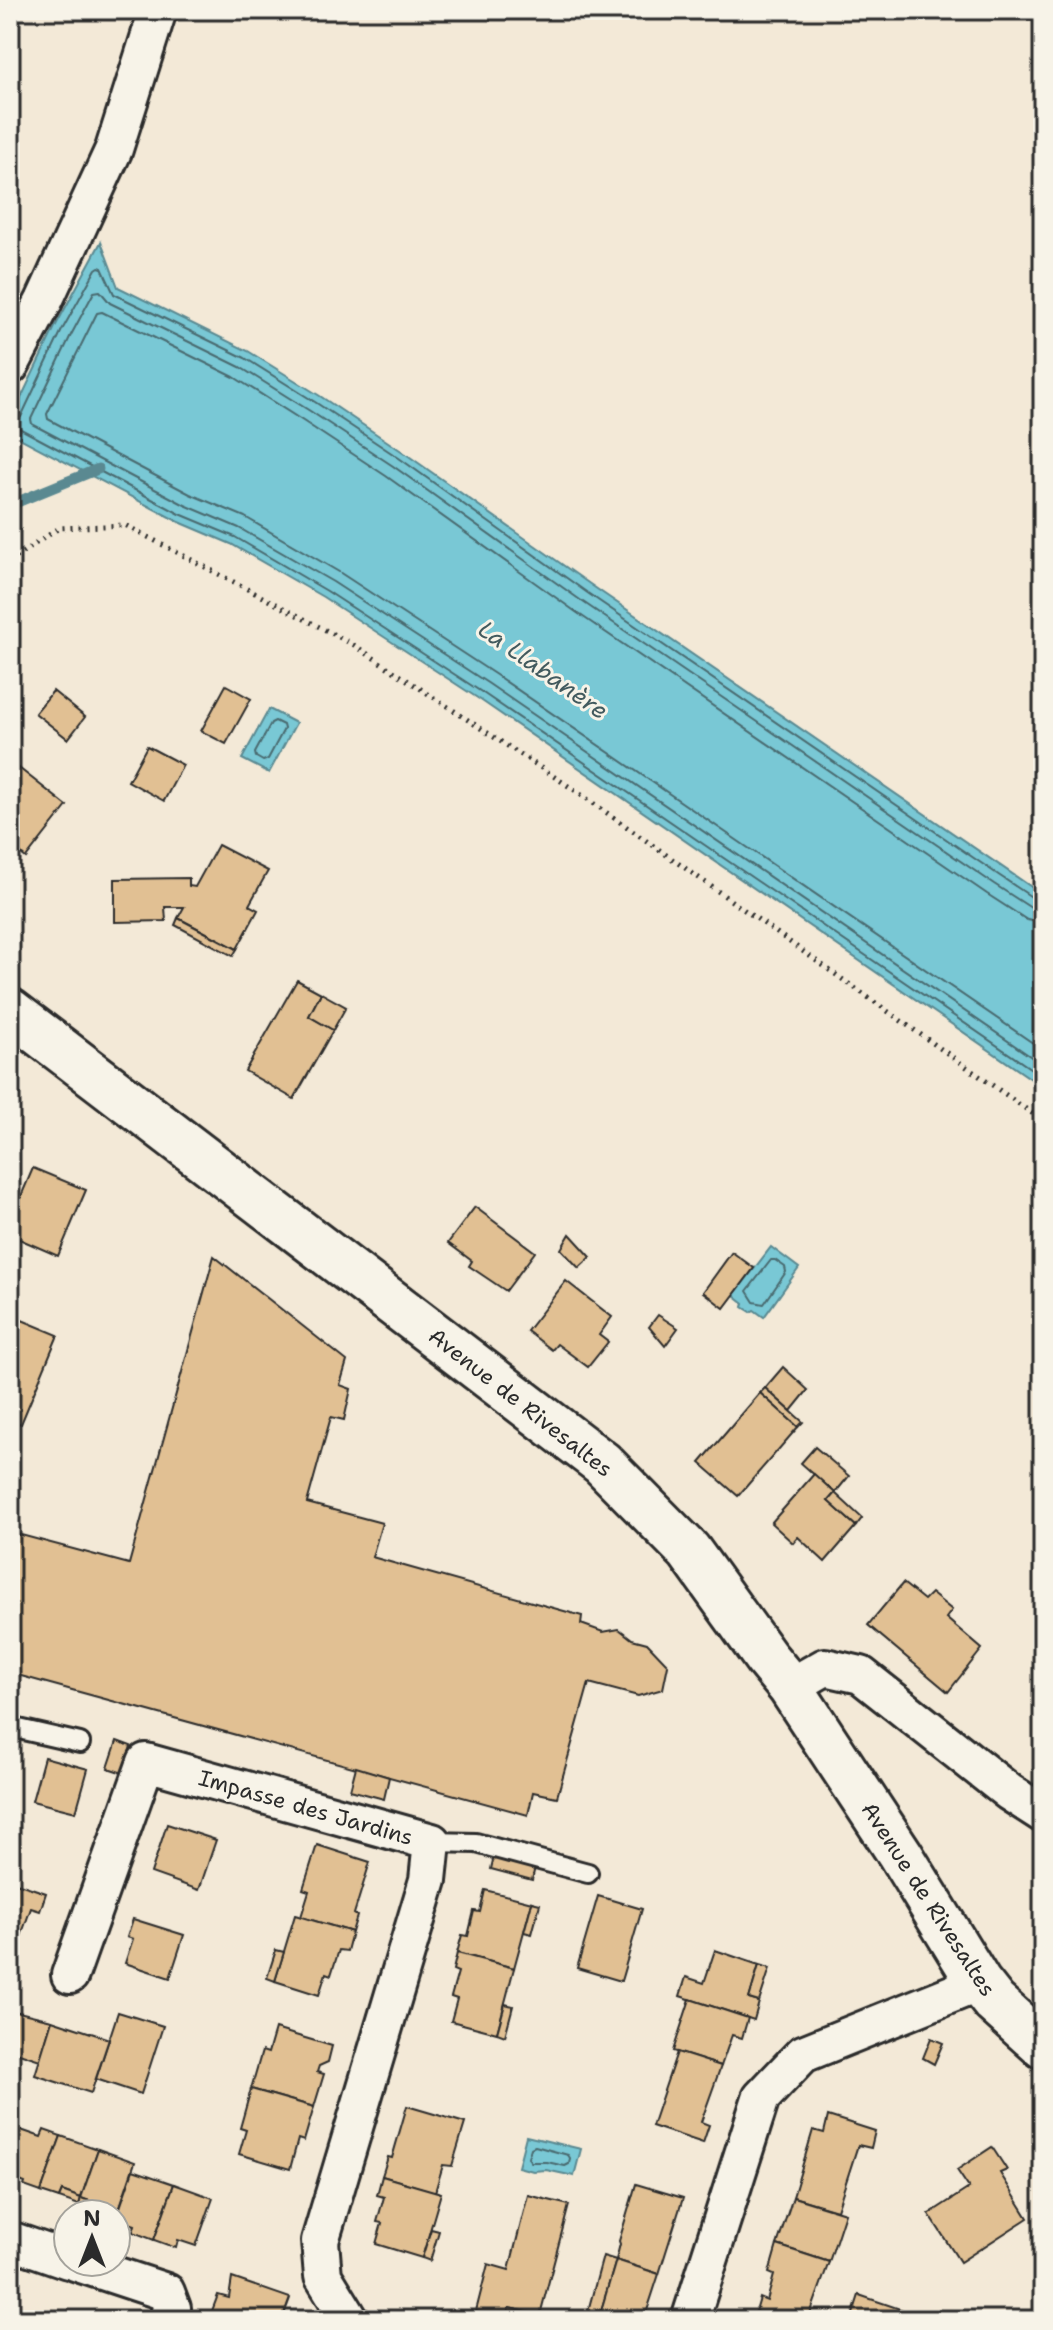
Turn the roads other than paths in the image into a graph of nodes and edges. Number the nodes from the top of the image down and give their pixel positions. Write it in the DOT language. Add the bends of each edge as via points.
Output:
graph roads {
  1 [pos="158,10"];
  2 [pos="10,366"];
  3 [pos="13,1026"];
  4 [pos="790,1687"];
  5 [pos="10,1727"];
  6 [pos="80,1743"];
  7 [pos="1043,1814"];
  8 [pos="432,1842"];
  9 [pos="588,1873"];
  10 [pos="70,1975"];
  11 [pos="979,1983"];
  12 [pos="1043,2046"];
  13 [pos="10,2240"];
  14 [pos="52,2254"];
  15 [pos="124,2278"];
  16 [pos="167,2320"];
  17 [pos="350,2320"];
  18 [pos="690,2320"];
  1 -- 2 [label="street" via="114,149"];
  3 -- 4 [label="main road, Avenue de Rivesaltes" via="602,1463 689,1551"];
  4 -- 7 [label="street" via="825,1667 861,1675"];
  4 -- 11 [label="main road, Avenue de Rivesaltes"];
  5 -- 6 [label="lane"];
  8 -- 9 [label="lane" via="476,1843"];
  8 -- 10 [label="street, Impasse des Jardins" via="146,1762"];
  8 -- 17 [label="street, Impasse des Jardins" via="428,1880 320,2241 323,2276"];
  11 -- 12 [label="main road, Avenue de Rivesaltes"];
  11 -- 18 [label="street" via="803,2054 761,2098"];
  13 -- 14 [label="street"];
  15 -- 16 [label="street" via="166,2292 172,2308"];
}
